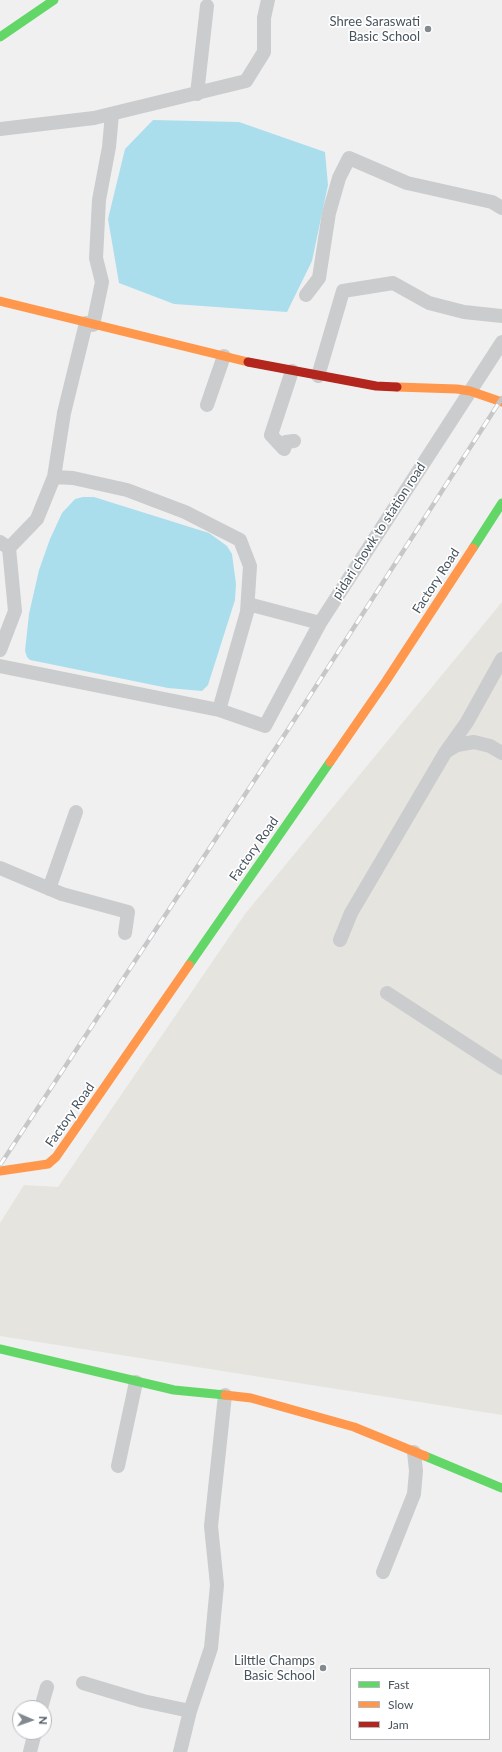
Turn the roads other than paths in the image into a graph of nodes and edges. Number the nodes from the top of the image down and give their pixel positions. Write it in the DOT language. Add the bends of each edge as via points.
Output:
graph roads {
  1 [pos="54,0"];
  2 [pos="268,0"];
  3 [pos="207,6"];
  4 [pos="0,37"];
  5 [pos="197,94"];
  6 [pos="112,114"];
  7 [pos="0,129"];
  8 [pos="502,208"];
  9 [pos="306,295"];
  10 [pos="0,301"];
  11 [pos="502,316"];
  12 [pos="90,324"];
  13 [pos="502,342"];
  14 [pos="224,356"];
  15 [pos="292,371"];
  16 [pos="318,376"];
  17 [pos="470,391"];
  18 [pos="502,402"];
  19 [pos="207,404"];
  20 [pos="294,441"];
  21 [pos="54,477"];
  22 [pos="502,503"];
  23 [pos="4,545"];
  24 [pos="248,604"];
  25 [pos="320,623"];
  26 [pos="0,650"];
  27 [pos="502,659"];
  28 [pos="0,666"];
  29 [pos="219,710"];
  30 [pos="444,753"];
  31 [pos="502,753"];
  32 [pos="76,812"];
  33 [pos="0,868"];
  34 [pos="49,889"];
  35 [pos="125,933"];
  36 [pos="340,940"];
  37 [pos="387,993"];
  38 [pos="502,1068"];
  39 [pos="0,1172"];
  40 [pos="0,1349"];
  41 [pos="136,1382"];
  42 [pos="224,1395"];
  43 [pos="414,1452"];
  44 [pos="118,1466"];
  45 [pos="502,1488"];
  46 [pos="383,1572"];
  47 [pos="83,1683"];
  48 [pos="46,1687"];
  49 [pos="43,1700"];
  50 [pos="190,1711"];
  51 [pos="33,1740"];
  52 [pos="30,1752"];
  53 [pos="180,1752"];
  1 -- 4 [label="main road"];
  2 -- 5 [label="street" via="264,18 264,52 246,81"];
  3 -- 5 [label="street"];
  5 -- 6 [label="street"];
  6 -- 7 [label="street"];
  6 -- 12 [label="street" via="99,200 96,258 102,282"];
  8 -- 9 [label="street" via="492,202 407,183 349,158 339,178 329,213 319,278"];
  10 -- 12 [label="main road"];
  11 -- 16 [label="street" via="464,312 429,303 393,283 343,291"];
  12 -- 14 [label="main road"];
  12 -- 21 [label="street" via="64,413"];
  13 -- 17 [label="street, pidari chowk to station road"];
  14 -- 15 [label="main road"];
  14 -- 19 [label="street"];
  15 -- 16 [label="main road"];
  15 -- 20 [label="street" via="271,435 284,449 286,442"];
  16 -- 17 [label="main road" via="376,386"];
  17 -- 18 [label="main road"];
  17 -- 25 [label="street, pidari chowk to station road"];
  21 -- 23 [label="street" via="37,519"];
  21 -- 24 [label="street" via="73,478 127,490 185,512 240,540 250,566"];
  22 -- 39 [label="main road, Factory Road" via="386,681 56,1157 48,1164"];
  23 -- 26 [label="street" via="15,611"];
  24 -- 25 [label="street"];
  24 -- 29 [label="street"];
  25 -- 29 [label="street, pidari chowk to station road" via="265,726"];
  27 -- 30 [label="street" via="467,722"];
  28 -- 29 [label="street"];
  30 -- 31 [label="street" via="457,745 474,742 490,746"];
  30 -- 36 [label="street" via="351,913"];
  32 -- 34 [label="street"];
  33 -- 34 [label="street"];
  34 -- 35 [label="street" via="128,912"];
  37 -- 38 [label="street"];
  40 -- 41 [label="main road"];
  41 -- 42 [label="main road" via="174,1390"];
  41 -- 44 [label="street"];
  42 -- 43 [label="main road" via="251,1398 354,1427"];
  42 -- 50 [label="street" via="211,1526 217,1585 212,1640"];
  43 -- 45 [label="main road"];
  43 -- 46 [label="street" via="414,1494"];
  47 -- 50 [label="street" via="143,1701"];
  48 -- 49 [label="street"];
  50 -- 53 [label="street"];
  51 -- 52 [label="street"];
}
